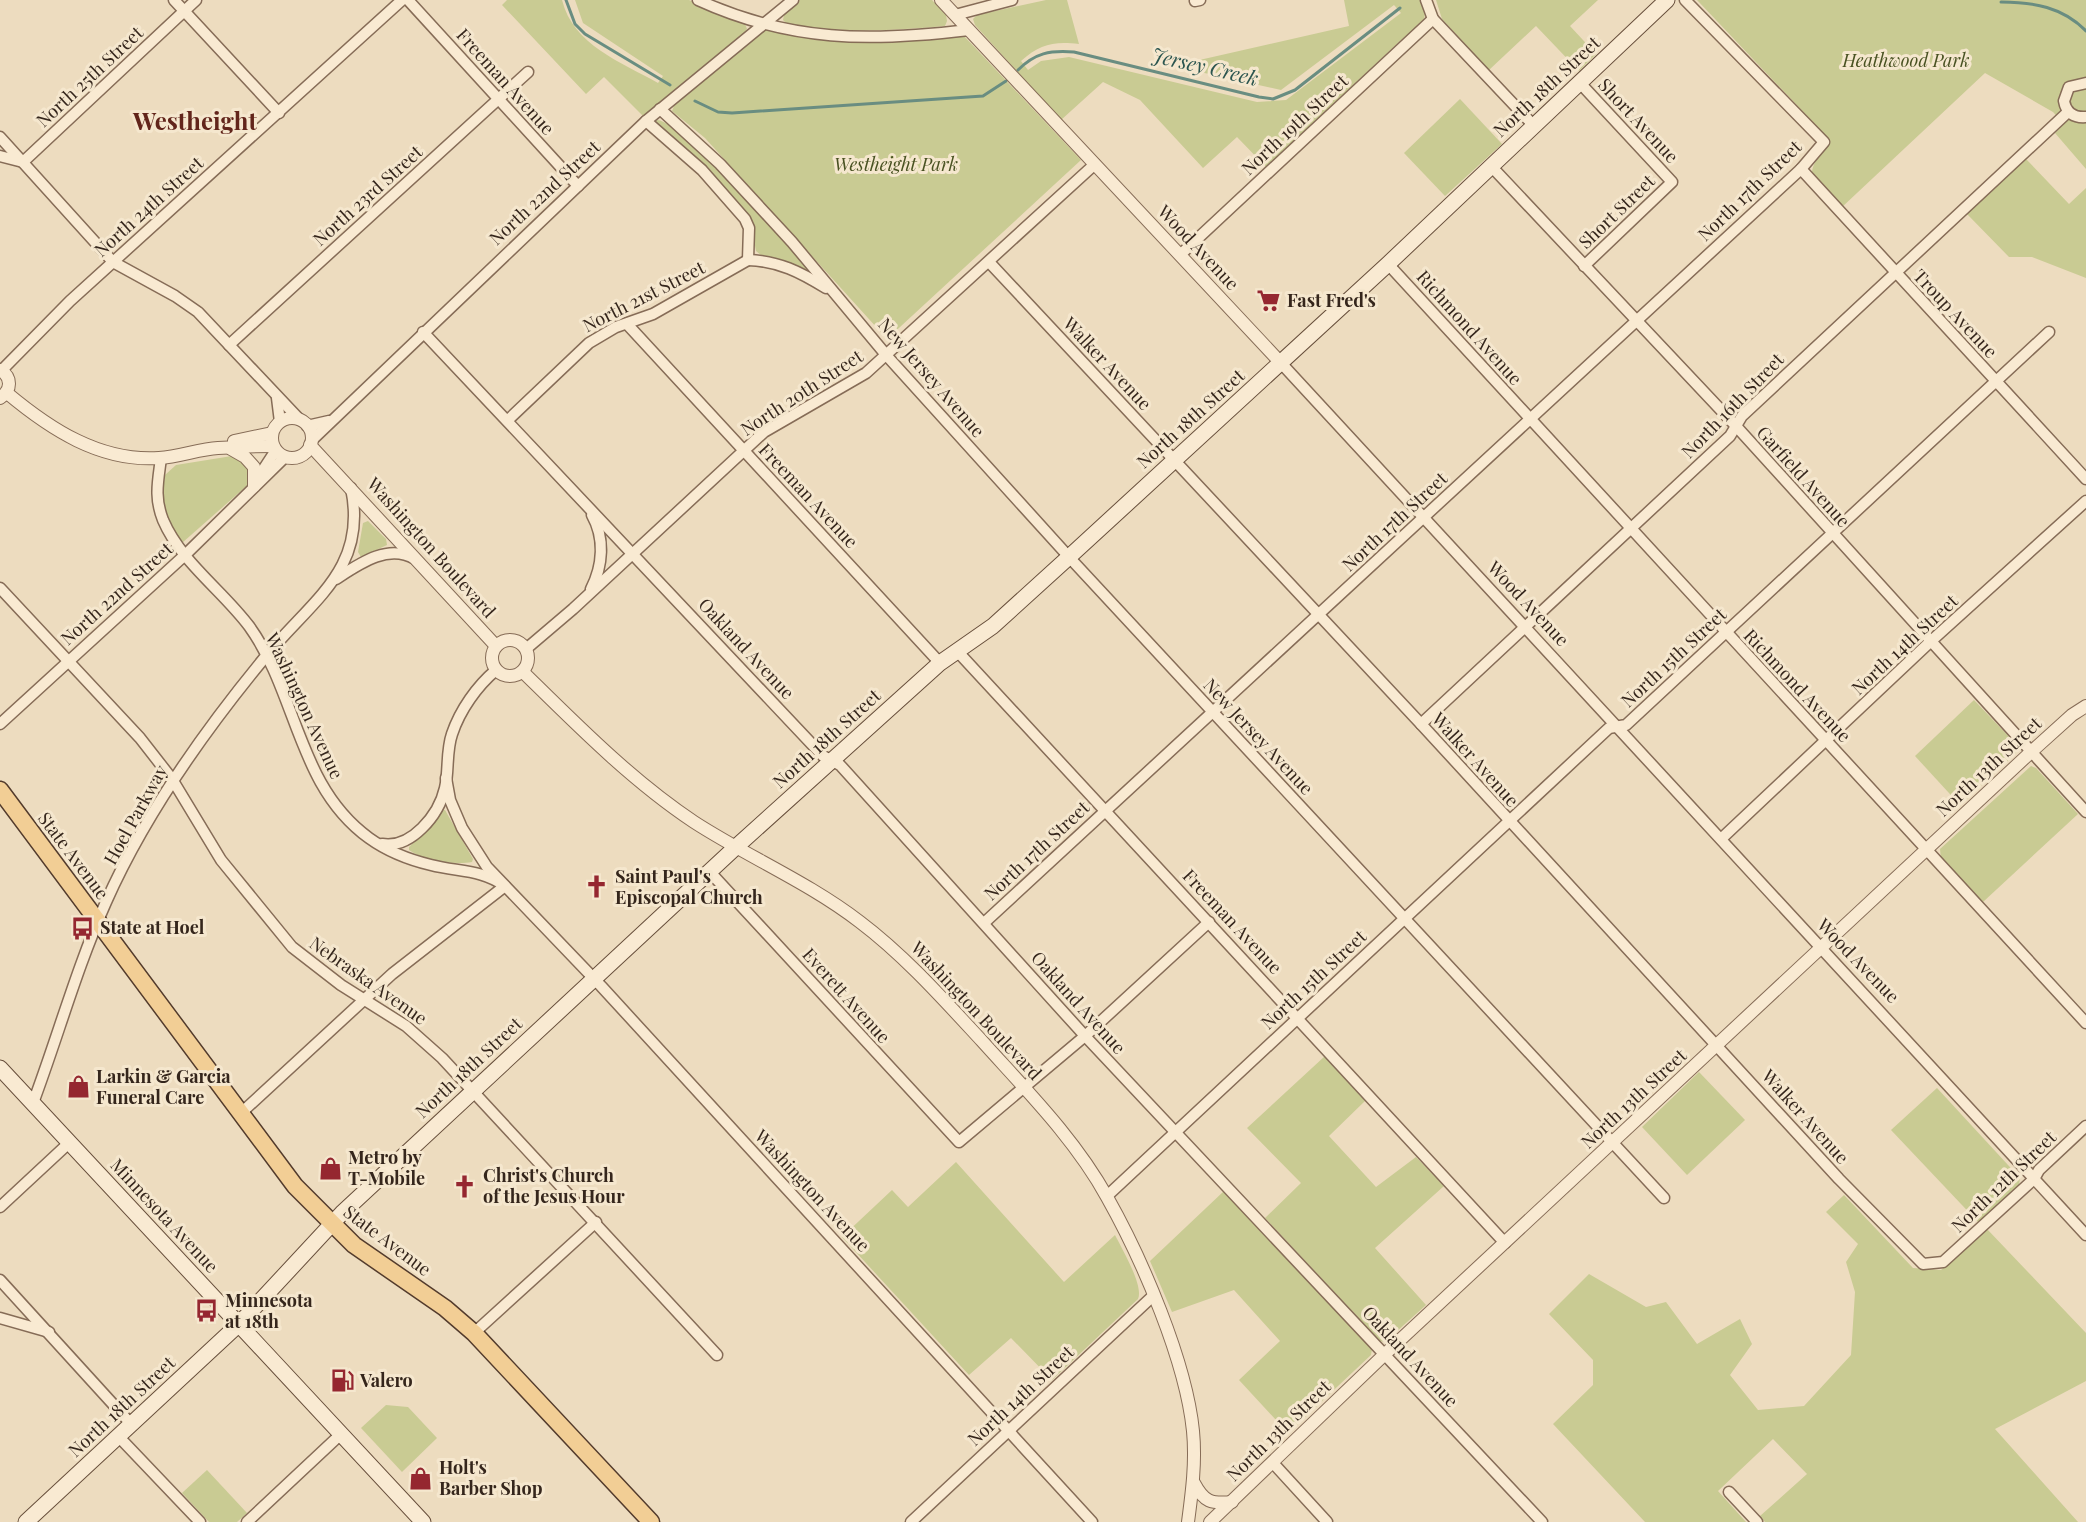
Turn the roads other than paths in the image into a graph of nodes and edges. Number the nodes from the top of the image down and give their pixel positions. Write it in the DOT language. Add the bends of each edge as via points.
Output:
graph roads {
  1 [pos="174,0"];
  2 [pos="196,0"];
  3 [pos="402,0"];
  4 [pos="408,0"];
  5 [pos="698,0"];
  6 [pos="793,0"];
  7 [pos="941,0"];
  8 [pos="1012,0"];
  9 [pos="1426,0"];
  10 [pos="1667,0"];
  11 [pos="1685,0"];
  12 [pos="184,11"];
  13 [pos="954,15"];
  14 [pos="1433,19"];
  15 [pos="762,25"];
  16 [pos="969,30"];
  17 [pos="528,72"];
  18 [pos="1580,83"];
  19 [pos="2086,83"];
  20 [pos="498,99"];
  21 [pos="660,109"];
  22 [pos="2068,112"];
  23 [pos="279,114"];
  24 [pos="2086,117"];
  25 [pos="646,121"];
  26 [pos="1535,127"];
  27 [pos="0,137"];
  28 [pos="0,156"];
  29 [pos="23,162"];
  30 [pos="1095,164"];
  31 [pos="1491,166"];
  32 [pos="1801,169"];
  33 [pos="1672,182"];
  34 [pos="578,186"];
  35 [pos="1180,255"];
  36 [pos="748,260"];
  37 [pos="113,262"];
  38 [pos="989,262"];
  39 [pos="1388,264"];
  40 [pos="1584,266"];
  41 [pos="1895,273"];
  42 [pos="834,293"];
  43 [pos="1636,321"];
  44 [pos="627,324"];
  45 [pos="423,332"];
  46 [pos="2049,332"];
  47 [pos="229,345"];
  48 [pos="887,356"];
  49 [pos="1281,363"];
  50 [pos="1,370"];
  51 [pos="1995,382"];
  52 [pos="3,395"];
  53 [pos="277,398"];
  54 [pos="508,420"];
  55 [pos="1531,420"];
  56 [pos="330,421"];
  57 [pos="303,423"];
  58 [pos="1735,425"];
  59 [pos="276,428"];
  60 [pos="311,443"];
  61 [pos="225,448"];
  62 [pos="743,450"];
  63 [pos="278,451"];
  64 [pos="300,456"];
  65 [pos="161,458"];
  66 [pos="1174,460"];
  67 [pos="339,475"];
  68 [pos="2086,480"];
  69 [pos="254,486"];
  70 [pos="351,486"];
  71 [pos="2086,501"];
  72 [pos="588,509"];
  73 [pos="1424,517"];
  74 [pos="1631,530"];
  75 [pos="1831,534"];
  76 [pos="634,553"];
  77 [pos="185,555"];
  78 [pos="1069,557"];
  79 [pos="425,566"];
  80 [pos="334,581"];
  81 [pos="0,588"];
  82 [pos="573,609"];
  83 [pos="1318,614"];
  84 [pos="1525,627"];
  85 [pos="1725,632"];
  86 [pos="1930,642"];
  87 [pos="496,646"];
  88 [pos="526,649"];
  89 [pos="958,652"];
  90 [pos="266,656"];
  91 [pos="68,660"];
  92 [pos="940,663"];
  93 [pos="496,670"];
  94 [pos="523,672"];
  95 [pos="2086,706"];
  96 [pos="1212,713"];
  97 [pos="0,724"];
  98 [pos="1421,724"];
  99 [pos="1618,726"];
  100 [pos="1826,742"];
  101 [pos="2031,752"];
  102 [pos="831,760"];
  103 [pos="446,778"];
  104 [pos="172,779"];
  105 [pos="1,793"];
  106 [pos="1107,810"];
  107 [pos="2086,812"];
  108 [pos="1508,822"];
  109 [pos="368,837"];
  110 [pos="1721,839"];
  111 [pos="737,846"];
  112 [pos="1926,850"];
  113 [pos="710,871"];
  114 [pos="505,886"];
  115 [pos="1404,920"];
  116 [pos="98,922"];
  117 [pos="984,922"];
  118 [pos="1209,922"];
  119 [pos="1821,949"];
  120 [pos="594,978"];
  121 [pos="365,1000"];
  122 [pos="1298,1017"];
  123 [pos="2086,1023"];
  124 [pos="1085,1036"];
  125 [pos="1716,1047"];
  126 [pos="0,1068"];
  127 [pos="1025,1088"];
  128 [pos="473,1090"];
  129 [pos="33,1103"];
  130 [pos="240,1114"];
  131 [pos="2086,1126"];
  132 [pos="1176,1132"];
  133 [pos="70,1142"];
  134 [pos="1611,1144"];
  135 [pos="2034,1179"];
  136 [pos="1107,1196"];
  137 [pos="1664,1198"];
  138 [pos="0,1207"];
  139 [pos="596,1222"];
  140 [pos="330,1224"];
  141 [pos="2086,1235"];
  142 [pos="1505,1243"];
  143 [pos="1944,1262"];
  144 [pos="0,1280"];
  145 [pos="1154,1295"];
  146 [pos="0,1318"];
  147 [pos="239,1324"];
  148 [pos="49,1332"];
  149 [pos="474,1333"];
  150 [pos="1385,1354"];
  151 [pos="717,1355"];
  152 [pos="132,1425"];
  153 [pos="1009,1431"];
  154 [pos="341,1434"];
  155 [pos="119,1437"];
  156 [pos="1273,1463"];
  157 [pos="1194,1483"];
  158 [pos="1728,1492"];
  159 [pos="1232,1502"];
  160 [pos="27,1522"];
  161 [pos="200,1522"];
  162 [pos="247,1522"];
  163 [pos="423,1522"];
  164 [pos="651,1522"];
  165 [pos="911,1522"];
  166 [pos="1092,1522"];
  167 [pos="1188,1522"];
  168 [pos="1210,1522"];
  169 [pos="1328,1522"];
  170 [pos="1542,1522"];
  171 [pos="1757,1522"];
  1 -- 12 [label="street"];
  2 -- 12 [label="street, North 25th Street"];
  3 -- 23 [label="street, North 24th Street"];
  4 -- 20 [label="street, Freeman Avenue"];
  5 -- 15 [label="street"];
  6 -- 15 [label="street, North 22nd Street"];
  7 -- 13 [label="street, Wood Avenue"];
  8 -- 13 [label="street"];
  9 -- 14 [label="street"];
  10 -- 18 [label="main road, North 18th Street"];
  11 -- 32 [label="street, North 17th Street" via="1824,142"];
  12 -- 23 [label="street"];
  12 -- 29 [label="street, North 25th Street"];
  13 -- 16 [label="street, Wood Avenue"];
  14 -- 26 [label="street"];
  14 -- 35 [label="street, North 19th Street"];
  15 -- 16 [label="street" via="846,36 925,36"];
  15 -- 21 [label="street, North 22nd Street"];
  16 -- 30 [label="street, Wood Avenue"];
  17 -- 20 [label="street, North 23rd Street"];
  18 -- 26 [label="main road, North 18th Street"];
  18 -- 33 [label="street, Short Avenue"];
  19 -- 22 [label="street" via="2074,84 2064,95"];
  20 -- 34 [label="street, Freeman Avenue"];
  20 -- 47 [label="street, North 23rd Street"];
  21 -- 25 [label="street, North 22nd Street"];
  21 -- 42 [label="street, New Jersey Avenue" via="720,164"];
  22 -- 24 [label="street"];
  22 -- 41 [label="street, North 16th Street"];
  23 -- 37 [label="street, North 24th Street"];
  25 -- 34 [label="street, North 22nd Street"];
  25 -- 36 [label="street" via="702,170 745,219 749,228"];
  26 -- 31 [label="main road, North 18th Street"];
  27 -- 29 [label="street"];
  28 -- 29 [label="street"];
  29 -- 37 [label="street"];
  30 -- 35 [label="street, Wood Avenue"];
  30 -- 38 [label="street, North 20th Street"];
  31 -- 39 [label="main road, North 18th Street"];
  31 -- 40 [label="street, Garfield Avenue"];
  32 -- 41 [label="street, Troup Avenue"];
  32 -- 43 [label="street, North 17th Street"];
  33 -- 40 [label="street, Short Street"];
  34 -- 45 [label="street, North 22nd Street"];
  35 -- 49 [label="street, Wood Avenue"];
  36 -- 42 [label="street, New Jersey Avenue" via="793,268"];
  36 -- 44 [label="street, North 21st Street" via="653,314"];
  37 -- 47 [label="street" via="176,296 198,312"];
  37 -- 50 [label="street, North 24th Street"];
  38 -- 48 [label="street, North 20th Street"];
  38 -- 66 [label="street, Walker Avenue"];
  39 -- 49 [label="main road, North 18th Street"];
  39 -- 55 [label="street, Richmond Avenue"];
  40 -- 43 [label="street, Garfield Avenue"];
  41 -- 51 [label="street, Troup Avenue"];
  41 -- 58 [label="street, North 16th Street"];
  42 -- 48 [label="street, New Jersey Avenue"];
  43 -- 55 [label="street, North 17th Street"];
  43 -- 58 [label="street, Garfield Avenue"];
  44 -- 54 [label="street, North 21st Street" via="589,342"];
  44 -- 62 [label="street, Freeman Avenue"];
  45 -- 54 [label="street, Oakland Avenue"];
  45 -- 56 [label="street, North 22nd Street"];
  46 -- 51 [label="street, North 15th Street"];
  47 -- 53 [label="street"];
  48 -- 62 [label="street, North 20th Street" via="866,374 764,432"];
  48 -- 78 [label="street, New Jersey Avenue"];
  49 -- 66 [label="main road, North 18th Street"];
  49 -- 73 [label="street, Wood Avenue"];
  50 -- 52 [label="street" via="10,383"];
  51 -- 68 [label="street, Troup Avenue"];
  51 -- 75 [label="street, North 15th Street"];
  52 -- 65 [label="street" via="83,443 121,455"];
  53 -- 57 [label="street"];
  53 -- 59 [label="street"];
  54 -- 72 [label="street, Oakland Avenue"];
  55 -- 73 [label="street, North 17th Street"];
  55 -- 74 [label="street, Richmond Avenue"];
  56 -- 57 [label="street"];
  56 -- 60 [label="street, North 22nd Street"];
  57 -- 59 [label="street" via="289,418"];
  57 -- 60 [label="street"];
  58 -- 74 [label="street, North 16th Street" via="1730,435"];
  58 -- 75 [label="street, Garfield Avenue"];
  59 -- 61 [label="street" via="230,442"];
  59 -- 63 [label="street"];
  60 -- 64 [label="street"];
  60 -- 67 [label="street, Washington Boulevard"];
  61 -- 63 [label="street"];
  61 -- 65 [label="street"];
  61 -- 69 [label="street" via="245,457 254,467"];
  62 -- 76 [label="street, North 20th Street"];
  62 -- 92 [label="street, Freeman Avenue"];
  63 -- 64 [label="street"];
  63 -- 69 [label="street, North 22nd Street"];
  64 -- 67 [label="street, Washington Boulevard"];
  65 -- 77 [label="street, Washington Avenue" via="157,503 170,536"];
  66 -- 78 [label="main road, North 18th Street"];
  66 -- 83 [label="street, Walker Avenue"];
  67 -- 70 [label="street, Washington Boulevard"];
  69 -- 77 [label="street, North 22nd Street"];
  70 -- 79 [label="street, Washington Boulevard"];
  70 -- 80 [label="street, Hoel Parkway" via="356,513 354,534 351,549"];
  71 -- 86 [label="street, North 14th Street"];
  72 -- 76 [label="street, Oakland Avenue"];
  72 -- 82 [label="street, Oakland Avenue" via="601,543 598,576"];
  73 -- 83 [label="street, North 17th Street"];
  73 -- 84 [label="street, Wood Avenue"];
  74 -- 84 [label="street, North 16th Street"];
  74 -- 85 [label="street, Richmond Avenue"];
  75 -- 85 [label="street, North 15th Street"];
  75 -- 86 [label="street, Garfield Avenue"];
  76 -- 82 [label="street, North 20th Street"];
  76 -- 102 [label="street, Oakland Avenue"];
  77 -- 90 [label="street, Washington Avenue" via="250,628"];
  77 -- 91 [label="street, North 22nd Street"];
  78 -- 89 [label="main road, North 18th Street" via="993,626"];
  78 -- 96 [label="street, New Jersey Avenue"];
  79 -- 80 [label="street, Hoel Parkway" via="394,551"];
  79 -- 87 [label="street, Washington Boulevard"];
  80 -- 90 [label="street, Hoel Parkway"];
  81 -- 91 [label="street, Nebraska Avenue"];
  82 -- 88 [label="street, North 20th Street"];
  83 -- 96 [label="street, North 17th Street"];
  83 -- 98 [label="street, Walker Avenue"];
  84 -- 98 [label="street, North 16th Street"];
  84 -- 99 [label="street, Wood Avenue"];
  85 -- 99 [label="street, North 15th Street" via="1626,725"];
  85 -- 100 [label="street, Richmond Avenue"];
  86 -- 100 [label="street, North 14th Street"];
  86 -- 101 [label="street, Garfield Avenue"];
  87 -- 88 [label="street" via="512,640"];
  87 -- 93 [label="street" via="492,655"];
  88 -- 94 [label="street" via="528,661"];
  89 -- 92 [label="main road, North 18th Street"];
  89 -- 106 [label="street, Freeman Avenue"];
  90 -- 104 [label="street, Hoel Parkway"];
  90 -- 109 [label="street, Washington Avenue" via="322,788 340,812"];
  91 -- 97 [label="street, North 22nd Street"];
  91 -- 104 [label="street, Nebraska Avenue"];
  92 -- 102 [label="main road, North 18th Street"];
  93 -- 94 [label="street" via="509,676"];
  93 -- 103 [label="street" via="459,717 452,735"];
  94 -- 111 [label="street, Washington Boulevard" via="652,790"];
  95 -- 101 [label="street, North 13th Street"];
  96 -- 106 [label="street, North 17th Street"];
  96 -- 115 [label="street, New Jersey Avenue"];
  98 -- 108 [label="street, Walker Avenue"];
  99 -- 108 [label="street, North 15th Street" via="1609,728"];
  99 -- 110 [label="street, Wood Avenue"];
  100 -- 110 [label="street, North 14th Street"];
  100 -- 112 [label="street, Richmond Avenue"];
  101 -- 107 [label="street, Garfield Avenue"];
  101 -- 112 [label="street, North 13th Street"];
  102 -- 111 [label="main road, North 18th Street"];
  102 -- 117 [label="street, Oakland Avenue" via="840,765"];
  103 -- 109 [label="street" via="439,803 429,819 406,842 391,845"];
  103 -- 114 [label="street, Washington Avenue" via="462,828 480,858"];
  104 -- 116 [label="street, Hoel Parkway"];
  104 -- 121 [label="street, Nebraska Avenue" via="221,860 292,947"];
  105 -- 116 [label="main road, State Avenue"];
  106 -- 117 [label="street, North 17th Street"];
  106 -- 118 [label="street, Freeman Avenue"];
  108 -- 115 [label="street, North 15th Street"];
  108 -- 125 [label="street, Walker Avenue"];
  109 -- 114 [label="street, Washington Avenue" via="416,861 482,873"];
  110 -- 119 [label="street, Wood Avenue"];
  111 -- 113 [label="main road, North 18th Street"];
  111 -- 127 [label="street, Washington Boulevard" via="819,893 860,922 894,951"];
  112 -- 119 [label="street, North 13th Street"];
  112 -- 123 [label="street, Richmond Avenue"];
  113 -- 120 [label="main road, North 18th Street"];
  113 -- 127 [label="street, Everett Avenue" via="959,1143"];
  114 -- 120 [label="street, Washington Avenue"];
  114 -- 121 [label="street" via="429,943"];
  115 -- 122 [label="street, North 15th Street"];
  115 -- 134 [label="street, New Jersey Avenue"];
  116 -- 129 [label="street, Hoel Parkway"];
  116 -- 130 [label="main road, State Avenue"];
  117 -- 124 [label="street, Oakland Avenue"];
  118 -- 122 [label="street, Freeman Avenue"];
  118 -- 124 [label="street"];
  119 -- 125 [label="street, North 13th Street"];
  119 -- 135 [label="street, Wood Avenue"];
  120 -- 128 [label="main road, North 18th Street"];
  120 -- 153 [label="street, Washington Avenue"];
  121 -- 128 [label="street, Nebraska Avenue" via="425,1041"];
  121 -- 130 [label="street"];
  122 -- 132 [label="street, North 15th Street"];
  122 -- 142 [label="street, Freeman Avenue"];
  124 -- 127 [label="street"];
  124 -- 132 [label="street, Oakland Avenue"];
  125 -- 134 [label="street, North 13th Street"];
  125 -- 143 [label="street, Walker Avenue" via="1895,1238 1923,1264"];
  126 -- 129 [label="main road, Minnesota Avenue"];
  127 -- 136 [label="street, Washington Boulevard"];
  128 -- 139 [label="street, Nebraska Avenue"];
  128 -- 140 [label="main road, North 18th Street"];
  129 -- 133 [label="main road, Minnesota Avenue"];
  130 -- 140 [label="main road, State Avenue" via="295,1186"];
  131 -- 135 [label="street, North 12th Street"];
  132 -- 136 [label="street, North 15th Street"];
  132 -- 150 [label="street, Oakland Avenue"];
  133 -- 138 [label="street"];
  133 -- 147 [label="main road, Minnesota Avenue"];
  134 -- 137 [label="street, New Jersey Avenue"];
  134 -- 142 [label="street, North 13th Street"];
  135 -- 141 [label="street, Wood Avenue"];
  135 -- 143 [label="street, North 12th Street"];
  136 -- 145 [label="street, Washington Boulevard"];
  139 -- 149 [label="street"];
  139 -- 151 [label="street, Nebraska Avenue"];
  140 -- 147 [label="main road, North 18th Street"];
  140 -- 149 [label="main road, State Avenue"];
  142 -- 150 [label="street, North 13th Street"];
  144 -- 148 [label="street"];
  145 -- 153 [label="street, North 14th Street"];
  145 -- 157 [label="street, Washington Boulevard" via="1182,1376 1193,1431"];
  146 -- 148 [label="street"];
  147 -- 152 [label="main road, North 18th Street"];
  147 -- 154 [label="main road, Minnesota Avenue"];
  148 -- 152 [label="street"];
  149 -- 164 [label="main road, State Avenue"];
  150 -- 156 [label="street, North 13th Street"];
  150 -- 170 [label="street, Oakland Avenue"];
  152 -- 155 [label="main road, North 18th Street"];
  153 -- 165 [label="street, North 14th Street"];
  153 -- 166 [label="street, Washington Avenue"];
  154 -- 162 [label="street"];
  154 -- 163 [label="main road, Minnesota Avenue"];
  155 -- 160 [label="main road, North 18th Street"];
  155 -- 161 [label="street"];
  156 -- 159 [label="street, North 13th Street"];
  156 -- 169 [label="street"];
  157 -- 159 [label="street" via="1207,1502"];
  157 -- 167 [label="street, Washington Boulevard"];
  158 -- 171 [label="street"];
  159 -- 168 [label="street, North 13th Street"];
}
